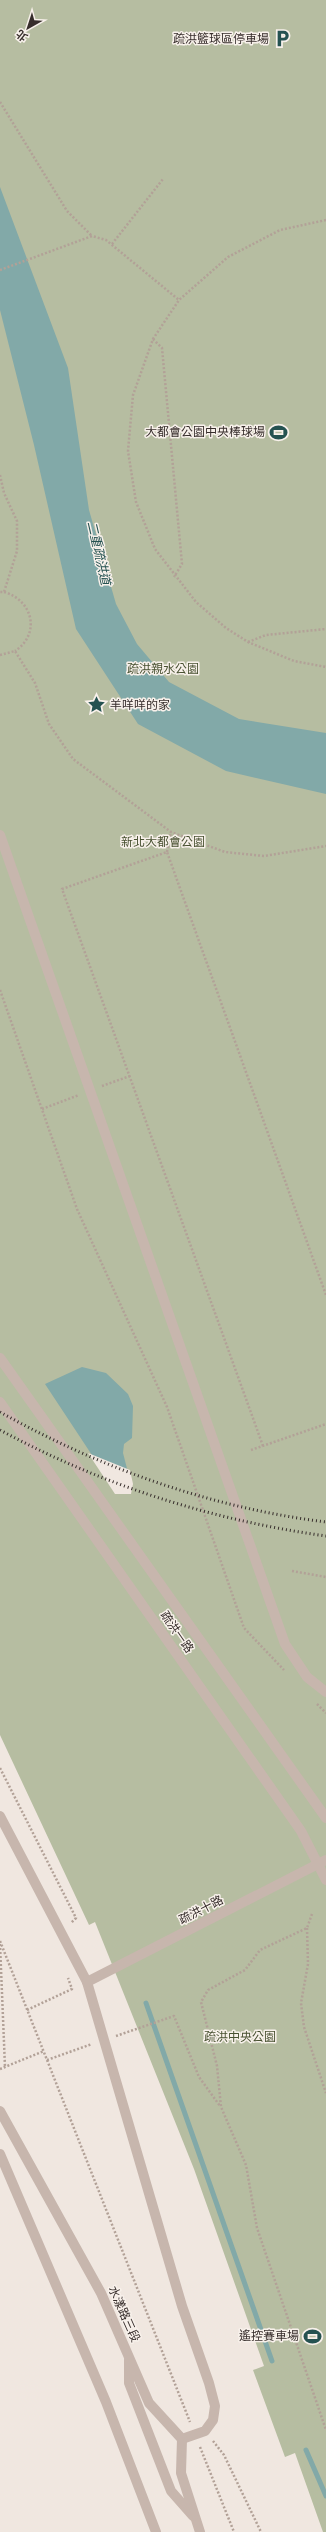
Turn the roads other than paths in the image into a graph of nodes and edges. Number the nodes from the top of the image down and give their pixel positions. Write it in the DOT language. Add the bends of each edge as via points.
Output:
graph roads {
  1 [pos="0,835"];
  2 [pos="0,1358"];
  3 [pos="0,1402"];
  4 [pos="326,1692"];
  5 [pos="0,1816"];
  6 [pos="326,1818"];
  7 [pos="323,1862"];
  8 [pos="326,1880"];
  9 [pos="87,1982"];
  10 [pos="0,2111"];
  11 [pos="0,2154"];
  12 [pos="129,2356"];
  13 [pos="182,2438"];
  14 [pos="195,2518"];
  15 [pos="156,2532"];
  16 [pos="200,2532"];
  1 -- 4 [label="street" via="285,1644 307,1677"];
  2 -- 6 [label="street, 疏洪一路"];
  3 -- 7 [label="street, 疏洪一路"];
  5 -- 9 [label="street"];
  7 -- 8 [label="street, 疏洪一路"];
  7 -- 9 [label="street, 疏洪十路"];
  9 -- 13 [label="street" via="182,2306 216,2406 213,2420 205,2431"];
  10 -- 12 [label="street, 水漾路三段" via="101,2293"];
  11 -- 15 [label="street" via="106,2402"];
  12 -- 13 [label="street, 水漾路三段" via="149,2403"];
  12 -- 14 [label="street" via="129,2383 171,2491"];
  13 -- 14 [label="street" via="181,2473"];
  14 -- 16 [label="street"];
}
